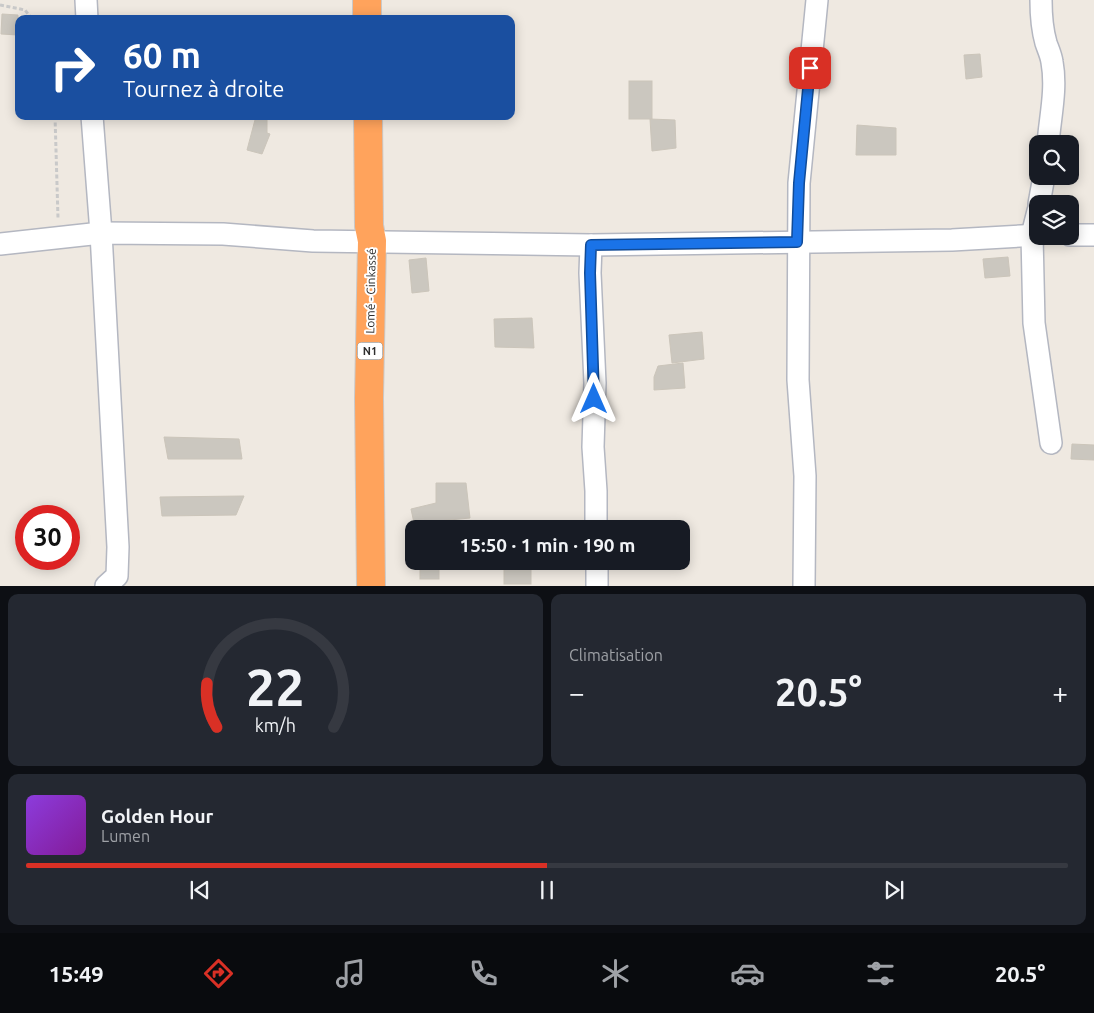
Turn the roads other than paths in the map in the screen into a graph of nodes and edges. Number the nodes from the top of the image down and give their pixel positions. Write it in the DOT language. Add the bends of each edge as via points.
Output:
graph roads {
  1 [pos="86,0"];
  2 [pos="367,0"];
  3 [pos="817,0"];
  4 [pos="1041,0"];
  5 [pos="87,15"];
  6 [pos="367,15"];
  7 [pos="92,120"];
  8 [pos="368,120"];
  9 [pos="1049,135"];
  10 [pos="102,233"];
  11 [pos="1029,235"];
  12 [pos="1079,235"];
  13 [pos="1094,236"];
  14 [pos="372,241"];
  15 [pos="797,242"];
  16 [pos="0,244"];
  17 [pos="591,245"];
  18 [pos="1035,245"];
  19 [pos="1051,443"];
  20 [pos="596,520"];
  21 [pos="597,570"];
  22 [pos="106,586"];
  23 [pos="371,586"];
  24 [pos="597,586"];
  25 [pos="804,586"];
  1 -- 5 [label="street"];
  2 -- 6 [label="highway"];
  3 -- 15 [label="street" via="799,183"];
  4 -- 9 [label="street" via="1046,42 1052,61 1054,98"];
  7 -- 10 [label="street"];
  8 -- 14 [label="highway, Lomé - Cinkassé / N1" via="369,226"];
  10 -- 14 [label="street" via="223,234 313,241"];
  10 -- 16 [label="street"];
  10 -- 22 [label="street" via="118,547 117,576"];
  11 -- 15 [label="street"];
  12 -- 13 [label="street"];
  14 -- 17 [label="street"];
  14 -- 23 [label="highway, Lomé - Cinkassé / N1"];
  15 -- 17 [label="street"];
  15 -- 25 [label="street" via="798,380 805,476"];
  17 -- 20 [label="street"];
  18 -- 19 [label="street" via="1034,323"];
  21 -- 24 [label="street"];
}
